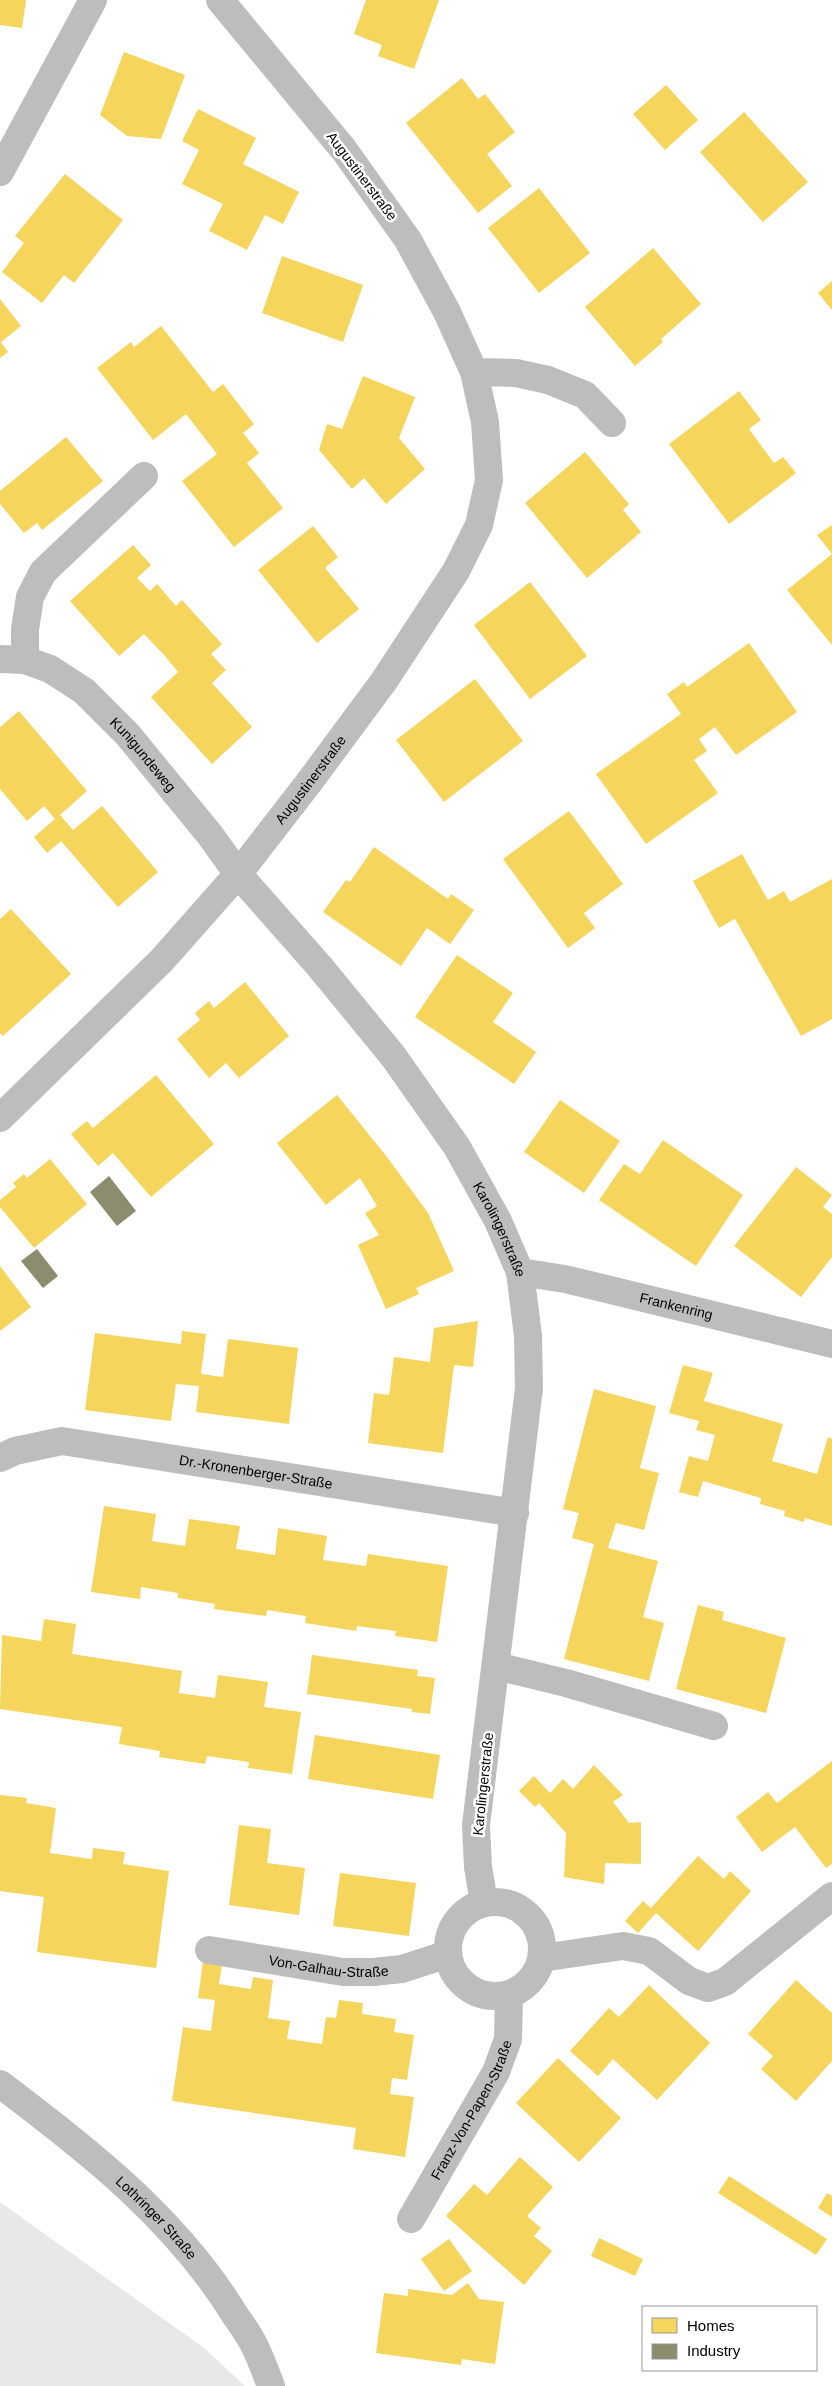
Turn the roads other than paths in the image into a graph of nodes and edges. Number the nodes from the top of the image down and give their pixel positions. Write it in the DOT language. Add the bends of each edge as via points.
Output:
graph roads {
  1 [pos="93,0"];
  2 [pos="220,0"];
  3 [pos="0,172"];
  4 [pos="474,372"];
  5 [pos="612,423"];
  6 [pos="144,476"];
  7 [pos="12,660"];
  8 [pos="238,874"];
  9 [pos="0,1118"];
  10 [pos="520,1272"];
  11 [pos="832,1344"];
  12 [pos="0,1458"];
  13 [pos="515,1513"];
  14 [pos="496,1666"];
  15 [pos="714,1726"];
  16 [pos="832,1896"];
  17 [pos="484,1903"];
  18 [pos="209,1950"];
  19 [pos="448,1954"];
  20 [pos="542,1958"];
  21 [pos="509,1995"];
  22 [pos="0,2084"];
  23 [pos="410,2219"];
  24 [pos="271,2386"];
  1 -- 3 [label="street"];
  2 -- 4 [label="street, Augustinerstraße" via="344,150 408,240 447,312"];
  4 -- 5 [label="street" via="516,373 548,380 585,395"];
  4 -- 8 [label="street, Augustinerstraße" via="485,422 489,480 479,525 456,571 384,681"];
  6 -- 7 [label="street, Kunigundeweg" via="43,572 30,597 25,630"];
  7 -- 8 [label="street, Kunigundeweg" via="50,669 84,691 128,735"];
  8 -- 9 [label="street, Augustinerstraße" via="162,960"];
  8 -- 10 [label="street, Karolingerstraße" via="393,1056 457,1147 498,1221"];
  10 -- 11 [label="street, Frankenring"];
  10 -- 13 [label="street, Karolingerstraße" via="528,1336 529,1388"];
  12 -- 13 [label="street, Dr.-Kronenberger-Straße" via="15,1451 62,1441"];
  13 -- 14 [label="street, Karolingerstraße"];
  14 -- 15 [label="street"];
  14 -- 17 [label="street, Karolingerstraße" via="476,1825"];
  16 -- 20 [label="street" via="725,1982 708,1988 689,1981 648,1951 623,1946"];
  17 -- 19 [label="street" via="464,1913 450,1932"];
  17 -- 20 [label="street" via="508,1904 528,1915 540,1936"];
  18 -- 19 [label="street, Von-Galhau-Straße" via="343,1972 402,1968"];
  19 -- 21 [label="street" via="455,1974 469,1989 488,1996"];
  20 -- 21 [label="street" via="524,1987"];
  21 -- 23 [label="street, Franz-Von-Papen-Straße" via="508,2040 496,2072"];
  22 -- 24 [label="street, Lothringer Straße" via="81,2145 140,2198 186,2246 218,2288 255,2347"];
}
